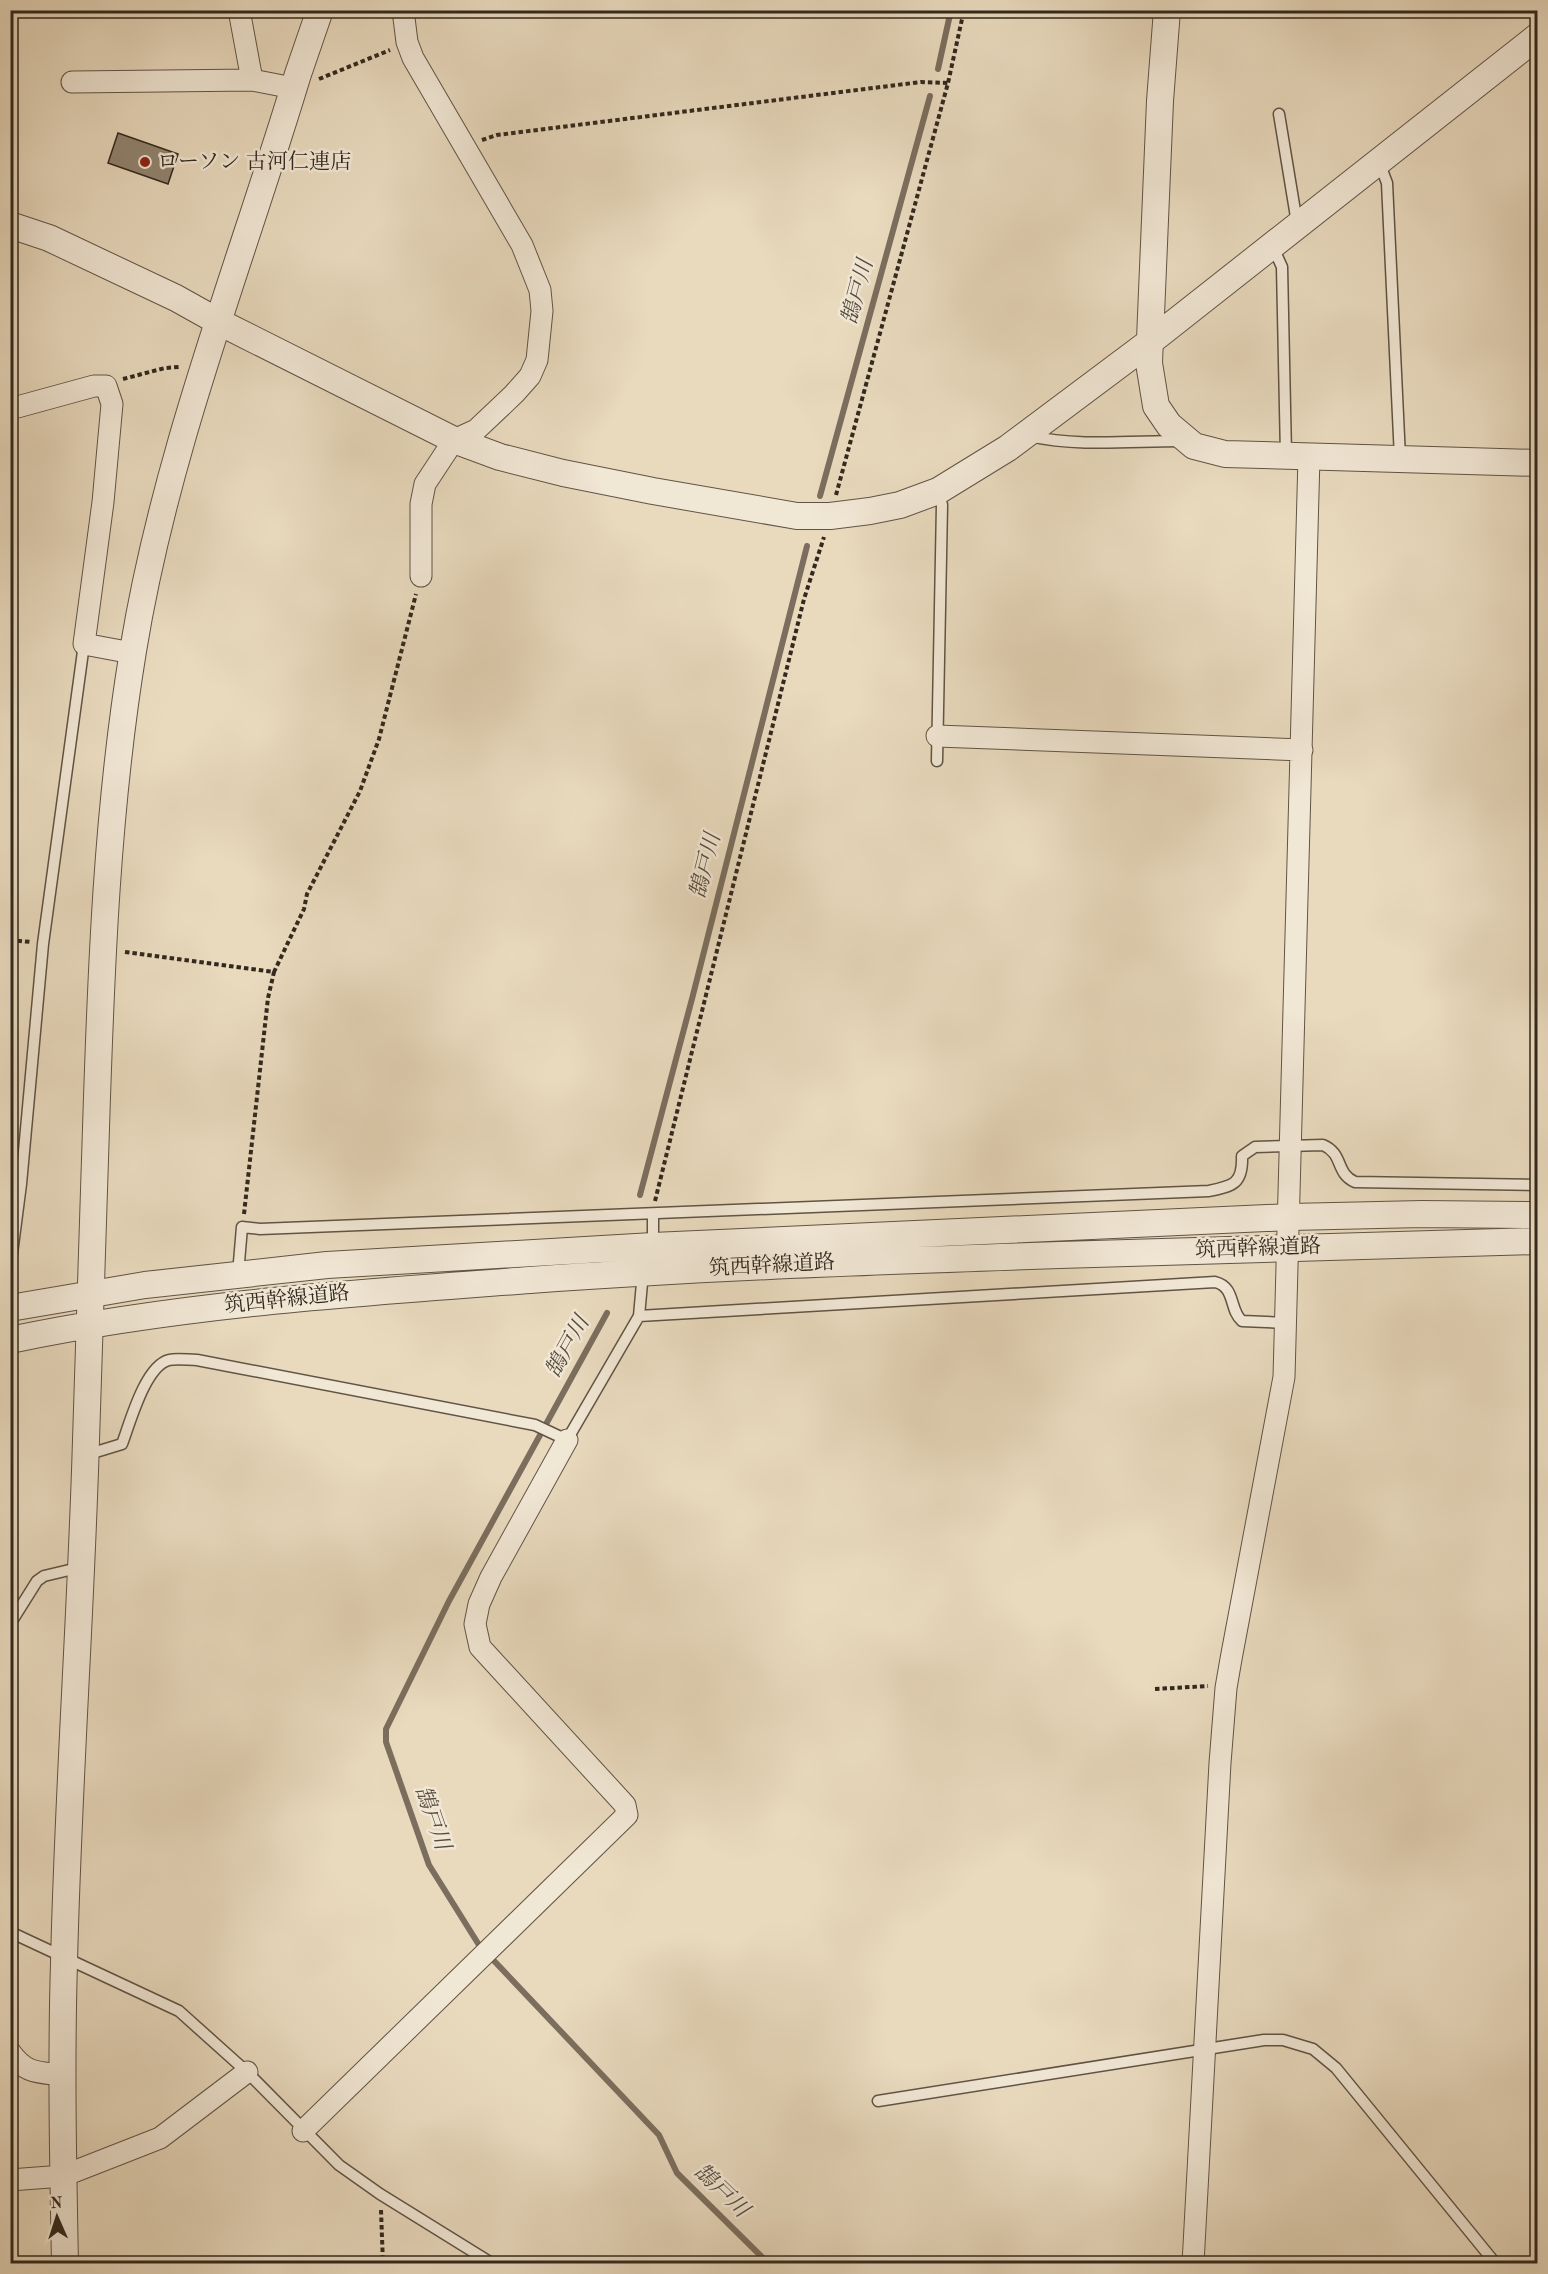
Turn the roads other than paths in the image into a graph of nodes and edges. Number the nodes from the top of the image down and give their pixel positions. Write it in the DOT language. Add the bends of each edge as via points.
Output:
graph roads {
  1 [pos="239,10"];
  2 [pos="320,10"];
  3 [pos="403,10"];
  4 [pos="1167,10"];
  5 [pos="1538,36"];
  6 [pos="252,80"];
  7 [pos="296,81"];
  8 [pos="72,82"];
  9 [pos="1279,114"];
  10 [pos="1379,161"];
  11 [pos="10,225"];
  12 [pos="1298,226"];
  13 [pos="1272,245"];
  14 [pos="219,322"];
  15 [pos="1151,341"];
  16 [pos="10,409"];
  17 [pos="1026,435"];
  18 [pos="454,440"];
  19 [pos="1188,441"];
  20 [pos="1298,457"];
  21 [pos="1400,458"];
  22 [pos="1538,463"];
  23 [pos="938,491"];
  24 [pos="421,576"];
  25 [pos="84,644"];
  26 [pos="132,653"];
  27 [pos="937,736"];
  28 [pos="1302,750"];
  29 [pos="937,761"];
  30 [pos="1291,1146"];
  31 [pos="1538,1185"];
  32 [pos="653,1214"];
  33 [pos="1538,1215"];
  34 [pos="1290,1217"];
  35 [pos="1538,1241"];
  36 [pos="653,1245"];
  37 [pos="1289,1248"];
  38 [pos="10,1269"];
  39 [pos="643,1272"];
  40 [pos="238,1274"];
  41 [pos="91,1293"];
  42 [pos="10,1308"];
  43 [pos="639,1316"];
  44 [pos="1286,1323"];
  45 [pos="90,1325"];
  46 [pos="10,1340"];
  47 [pos="567,1440"];
  48 [pos="86,1455"];
  49 [pos="82,1567"];
  50 [pos="10,1624"];
  51 [pos="10,1932"];
  52 [pos="64,1957"];
  53 [pos="1204,2049"];
  54 [pos="10,2052"];
  55 [pos="247,2072"];
  56 [pos="62,2075"];
  57 [pos="878,2101"];
  58 [pos="303,2131"];
  59 [pos="63,2176"];
  60 [pos="10,2181"];
  61 [pos="65,2264"];
  62 [pos="493,2264"];
  63 [pos="1194,2264"];
  64 [pos="1496,2264"];
  1 -- 6 [label="street"];
  2 -- 7 [label="street"];
  3 -- 18 [label="street" via="413,58 522,245 540,290 537,360 530,376 476,430"];
  4 -- 15 [label="street"];
  5 -- 10 [label="street"];
  6 -- 7 [label="street"];
  6 -- 8 [label="street"];
  7 -- 14 [label="street"];
  9 -- 12 [label="lane"];
  10 -- 12 [label="street"];
  10 -- 21 [label="lane" via="1387,183"];
  11 -- 14 [label="street" via="49,238"];
  12 -- 13 [label="street"];
  13 -- 15 [label="street"];
  13 -- 20 [label="lane" via="1282,267"];
  14 -- 18 [label="street"];
  14 -- 26 [label="street" via="173,466"];
  15 -- 17 [label="street"];
  15 -- 19 [label="street" via="1149,363 1156,406 1169,425"];
  16 -- 25 [label="street" via="106,386 111,404 103,502"];
  17 -- 19 [label="lane" via="1047,440 1114,443"];
  17 -- 23 [label="street"];
  18 -- 23 [label="street" via="563,473 797,516 870,511"];
  18 -- 24 [label="street" via="425,484 421,504"];
  19 -- 20 [label="street" via="1225,454"];
  20 -- 21 [label="street"];
  20 -- 28 [label="street"];
  21 -- 22 [label="street"];
  23 -- 27 [label="lane" via="942,505"];
  25 -- 26 [label="street"];
  25 -- 38 [label="lane" via="43,944"];
  26 -- 41 [label="street" via="109,841"];
  27 -- 28 [label="street"];
  27 -- 29 [label="lane"];
  28 -- 30 [label="street"];
  30 -- 31 [label="lane" via="1323,1145 1331,1149 1346,1178 1355,1182"];
  30 -- 32 [label="lane" via="1255,1147 1242,1156 1238,1180 1209,1191"];
  30 -- 34 [label="street"];
  32 -- 36 [label="lane"];
  32 -- 40 [label="lane" via="242,1227"];
  33 -- 34 [label="street, 筑西幹線道路"];
  34 -- 36 [label="street, 筑西幹線道路"];
  34 -- 37 [label="street"];
  35 -- 37 [label="street, 筑西幹線道路"];
  36 -- 40 [label="street, 筑西幹線道路"];
  37 -- 39 [label="street, 筑西幹線道路"];
  37 -- 44 [label="street"];
  39 -- 43 [label="lane"];
  39 -- 45 [label="street, 筑西幹線道路" via="370,1292 163,1313"];
  40 -- 41 [label="street, 筑西幹線道路"];
  41 -- 42 [label="street, 筑西幹線道路"];
  41 -- 45 [label="street"];
  43 -- 44 [label="lane" via="1215,1282 1226,1287 1242,1321"];
  43 -- 47 [label="lane"];
  44 -- 53 [label="street" via="1281,1400 1226,1688"];
  45 -- 46 [label="street, 筑西幹線道路"];
  45 -- 48 [label="street"];
  47 -- 48 [label="lane" via="535,1425 197,1360 168,1360 146,1382 122,1444"];
  47 -- 58 [label="street" via="491,1577 475,1624 480,1647 625,1805 627,1815"];
  48 -- 49 [label="street"];
  49 -- 50 [label="lane" via="37,1581"];
  49 -- 52 [label="street"];
  51 -- 52 [label="lane"];
  52 -- 55 [label="lane" via="179,2011"];
  52 -- 56 [label="street"];
  53 -- 57 [label="lane"];
  53 -- 63 [label="street"];
  53 -- 64 [label="lane" via="1283,2040 1313,2049 1336,2068"];
  54 -- 56 [label="street" via="19,2065 35,2072"];
  55 -- 58 [label="lane"];
  55 -- 59 [label="street" via="160,2138"];
  56 -- 59 [label="street"];
  58 -- 62 [label="lane" via="339,2165 380,2194"];
  59 -- 60 [label="street"];
  59 -- 61 [label="street"];
}
